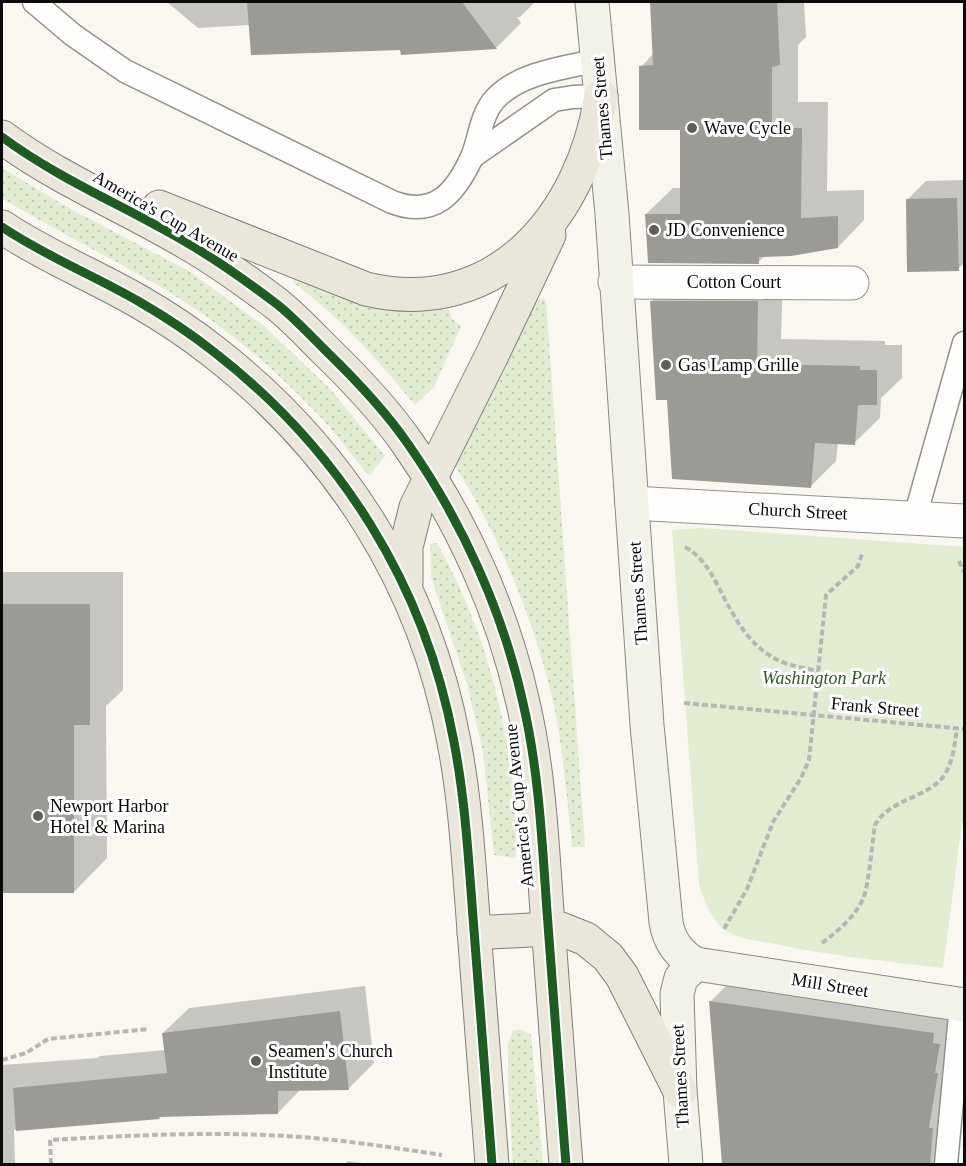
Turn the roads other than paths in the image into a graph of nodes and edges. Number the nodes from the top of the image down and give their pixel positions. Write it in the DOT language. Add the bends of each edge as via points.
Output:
graph roads {
  1 [pos="34,2"];
  2 [pos="592,2"];
  3 [pos="598,60"];
  4 [pos="601,96"];
  5 [pos="9,143"];
  6 [pos="472,157"];
  7 [pos="562,206"];
  8 [pos="2,228"];
  9 [pos="615,282"];
  10 [pos="852,283"];
  11 [pos="964,344"];
  12 [pos="430,477"];
  13 [pos="632,503"];
  14 [pos="915,517"];
  15 [pos="964,521"];
  16 [pos="406,589"];
  17 [pos="548,929"];
  18 [pos="474,933"];
  19 [pos="696,964"];
  20 [pos="963,1005"];
  21 [pos="680,1091"];
  22 [pos="492,1164"];
  23 [pos="566,1164"];
  24 [pos="686,1164"];
  25 [pos="946,1164"];
  1 -- 6 [label="lane" via="102,57 148,84 401,206 422,208 441,201"];
  2 -- 3 [label="street, Thames Street"];
  3 -- 4 [label="street, Thames Street"];
  3 -- 6 [label="lane" via="531,77 506,90 490,105"];
  4 -- 6 [label="lane" via="554,100"];
  4 -- 7 [label="main road" via="590,144"];
  4 -- 9 [label="street, Thames Street"];
  5 -- 7 [label="main road" via="350,284 397,295 447,291 493,273 536,241"];
  5 -- 12 [label="main road, America's Cup Avenue" via="58,174 189,244 281,308 364,390"];
  7 -- 12 [label="main road"];
  8 -- 16 [label="main road" via="156,312 216,353 257,388 300,430 366,514"];
  9 -- 10 [label="street, Cotton Court"];
  9 -- 13 [label="street, Thames Street"];
  11 -- 14 [label="lane"];
  12 -- 16 [label="main road" via="408,534"];
  12 -- 17 [label="main road, America's Cup Avenue" via="485,586 516,674 534,766"];
  13 -- 14 [label="street, Church Street"];
  13 -- 19 [label="street, Thames Street" via="648,736 667,930 679,952"];
  14 -- 15 [label="street, Church Street"];
  16 -- 18 [label="main road" via="440,680 454,741"];
  17 -- 18 [label="main road"];
  17 -- 21 [label="main road" via="561,929 586,939 608,957 622,976"];
  17 -- 23 [label="main road, America's Cup Avenue"];
  18 -- 22 [label="main road"];
  19 -- 20 [label="street, Mill Street"];
  19 -- 21 [label="street, Thames Street" via="681,978 677,994"];
  20 -- 25 [label="lane"];
  21 -- 24 [label="street, Thames Street"];
}
